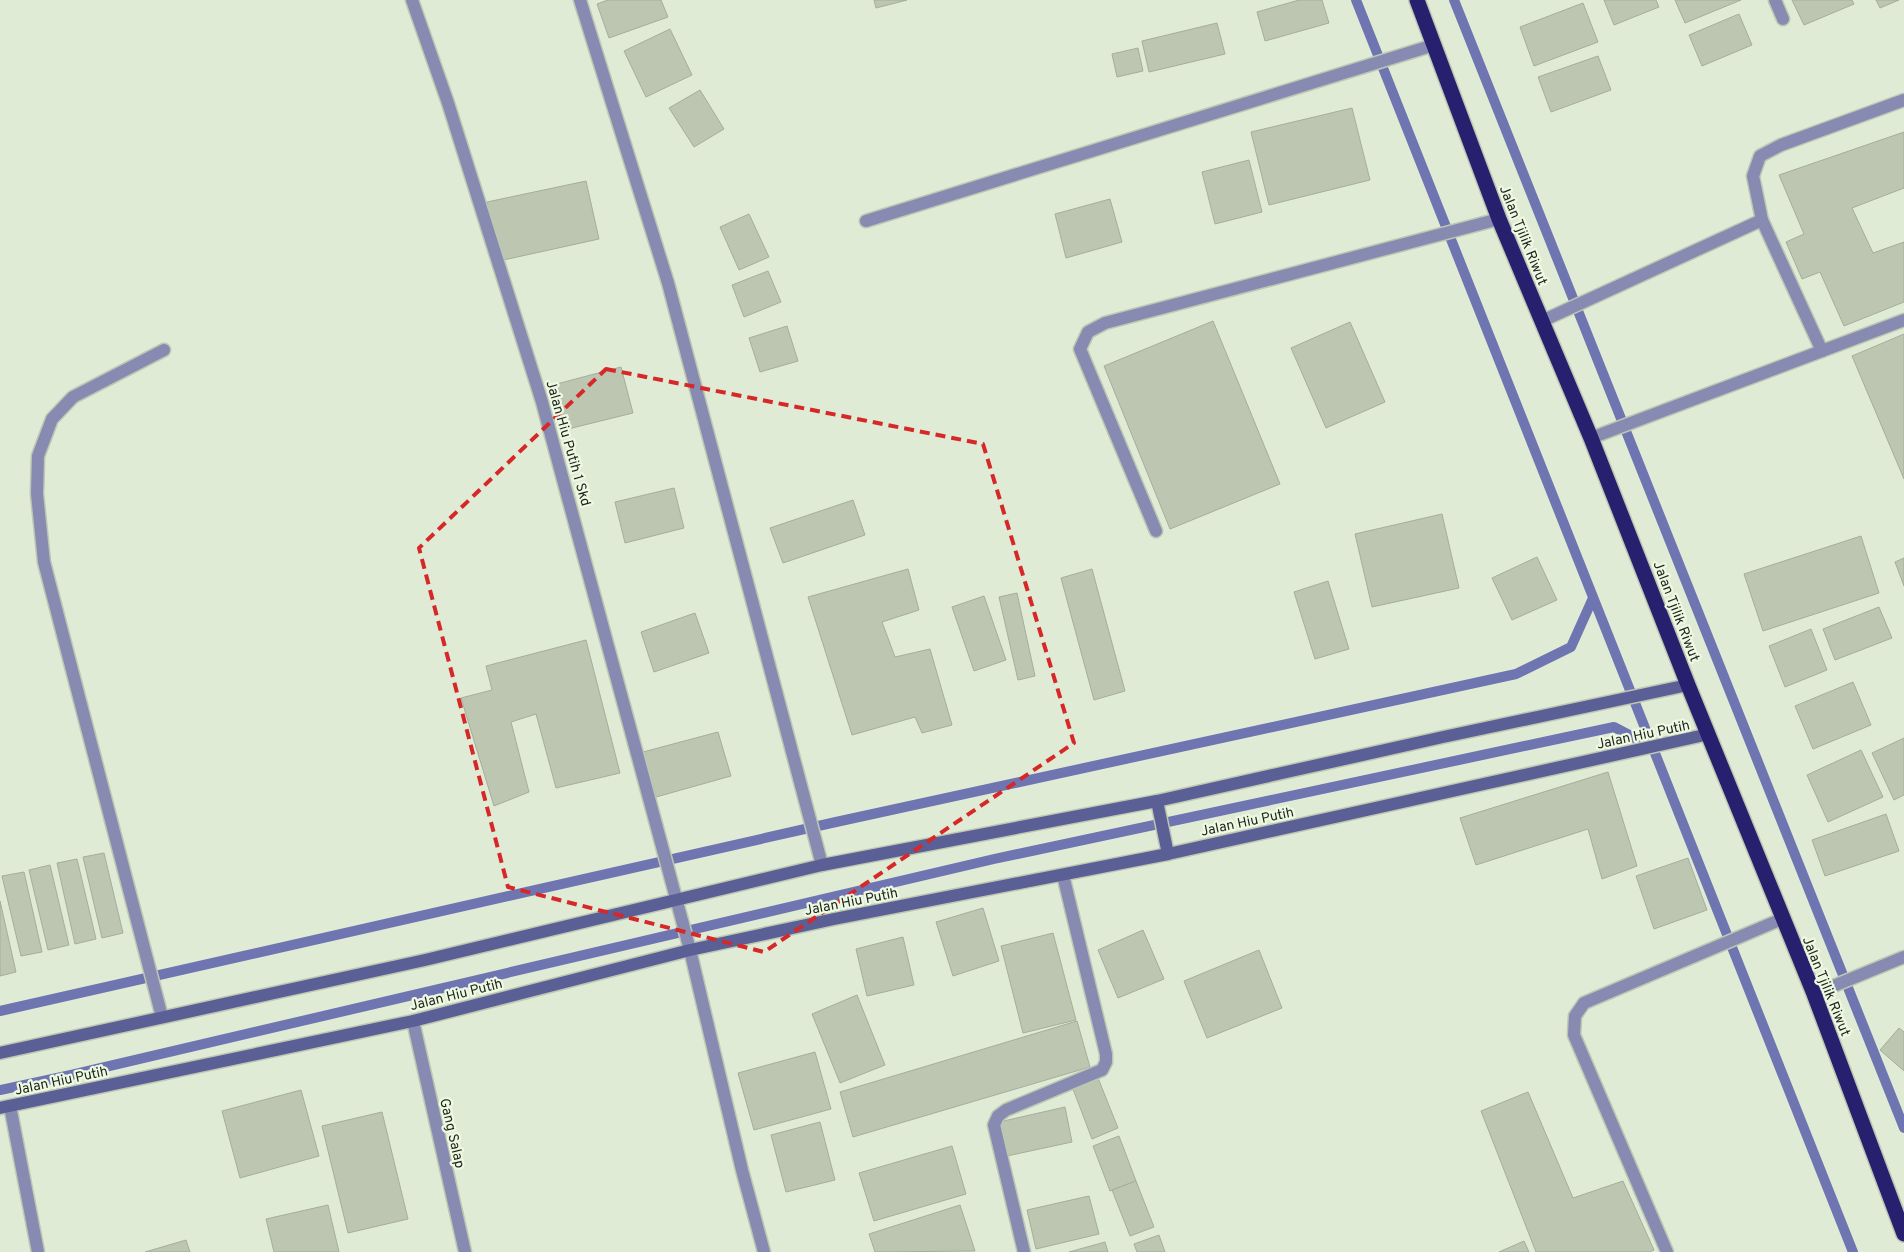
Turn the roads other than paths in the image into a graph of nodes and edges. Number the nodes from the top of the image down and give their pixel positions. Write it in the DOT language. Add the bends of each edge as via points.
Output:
graph roads {
  1 [pos="412,0"];
  2 [pos="580,0"];
  3 [pos="1417,0"];
  4 [pos="1775,0"];
  5 [pos="1783,20"];
  6 [pos="1434,45"];
  7 [pos="1904,100"];
  8 [pos="1499,219"];
  9 [pos="1762,220"];
  10 [pos="866,221"];
  11 [pos="1904,320"];
  12 [pos="1542,321"];
  13 [pos="164,350"];
  14 [pos="1822,351"];
  15 [pos="1591,438"];
  16 [pos="1156,531"];
  17 [pos="1688,685"];
  18 [pos="1710,734"];
  19 [pos="1157,801"];
  20 [pos="1168,854"];
  21 [pos="822,865"];
  22 [pos="1064,875"];
  23 [pos="676,901"];
  24 [pos="1782,919"];
  25 [pos="690,950"];
  26 [pos="1904,957"];
  27 [pos="1814,994"];
  28 [pos="162,1017"];
  29 [pos="413,1021"];
  30 [pos="0,1053"];
  31 [pos="5,1107"];
  32 [pos="1904,1234"];
  33 [pos="38,1252"];
  34 [pos="465,1252"];
  35 [pos="764,1252"];
  36 [pos="1024,1252"];
  37 [pos="1667,1252"];
  1 -- 23 [label="street, Jalan Hiu Putih 1 Skd" via="448,103 542,402"];
  2 -- 21 [label="street" via="668,283"];
  3 -- 6 [label="highway, Jalan Tjilik Riwut"];
  4 -- 5 [label="street"];
  6 -- 8 [label="highway, Jalan Tjilik Riwut"];
  6 -- 10 [label="street"];
  7 -- 9 [label="street" via="1781,145 1760,156 1753,176"];
  8 -- 12 [label="highway, Jalan Tjilik Riwut"];
  8 -- 16 [label="street" via="1105,324 1088,332 1080,350"];
  9 -- 12 [label="street"];
  9 -- 14 [label="street"];
  11 -- 14 [label="street"];
  12 -- 15 [label="highway, Jalan Tjilik Riwut"];
  13 -- 28 [label="street" via="73,397 52,419 38,456 37,494 44,562"];
  14 -- 15 [label="street"];
  15 -- 17 [label="highway, Jalan Tjilik Riwut"];
  17 -- 18 [label="highway, Jalan Tjilik Riwut"];
  17 -- 19 [label="street"];
  18 -- 20 [label="street, Jalan Hiu Putih"];
  18 -- 24 [label="highway, Jalan Tjilik Riwut"];
  19 -- 20 [label="street"];
  19 -- 21 [label="street"];
  20 -- 22 [label="street, Jalan Hiu Putih"];
  21 -- 23 [label="street"];
  22 -- 25 [label="street, Jalan Hiu Putih"];
  22 -- 36 [label="street" via="1106,1062 1102,1070 1006,1110 994,1125"];
  23 -- 25 [label="street, Jalan Hiu Putih 1 Skd"];
  23 -- 28 [label="street"];
  24 -- 27 [label="highway, Jalan Tjilik Riwut"];
  24 -- 37 [label="street" via="1584,1003 1575,1016 1574,1035"];
  25 -- 29 [label="street, Jalan Hiu Putih"];
  25 -- 35 [label="street, Jalan Hiu Putih 1 Skd"];
  26 -- 27 [label="street"];
  27 -- 32 [label="highway, Jalan Tjilik Riwut"];
  28 -- 30 [label="street"];
  29 -- 31 [label="street, Jalan Hiu Putih"];
  29 -- 34 [label="street, Gang Salap"];
  31 -- 33 [label="street"];
}
